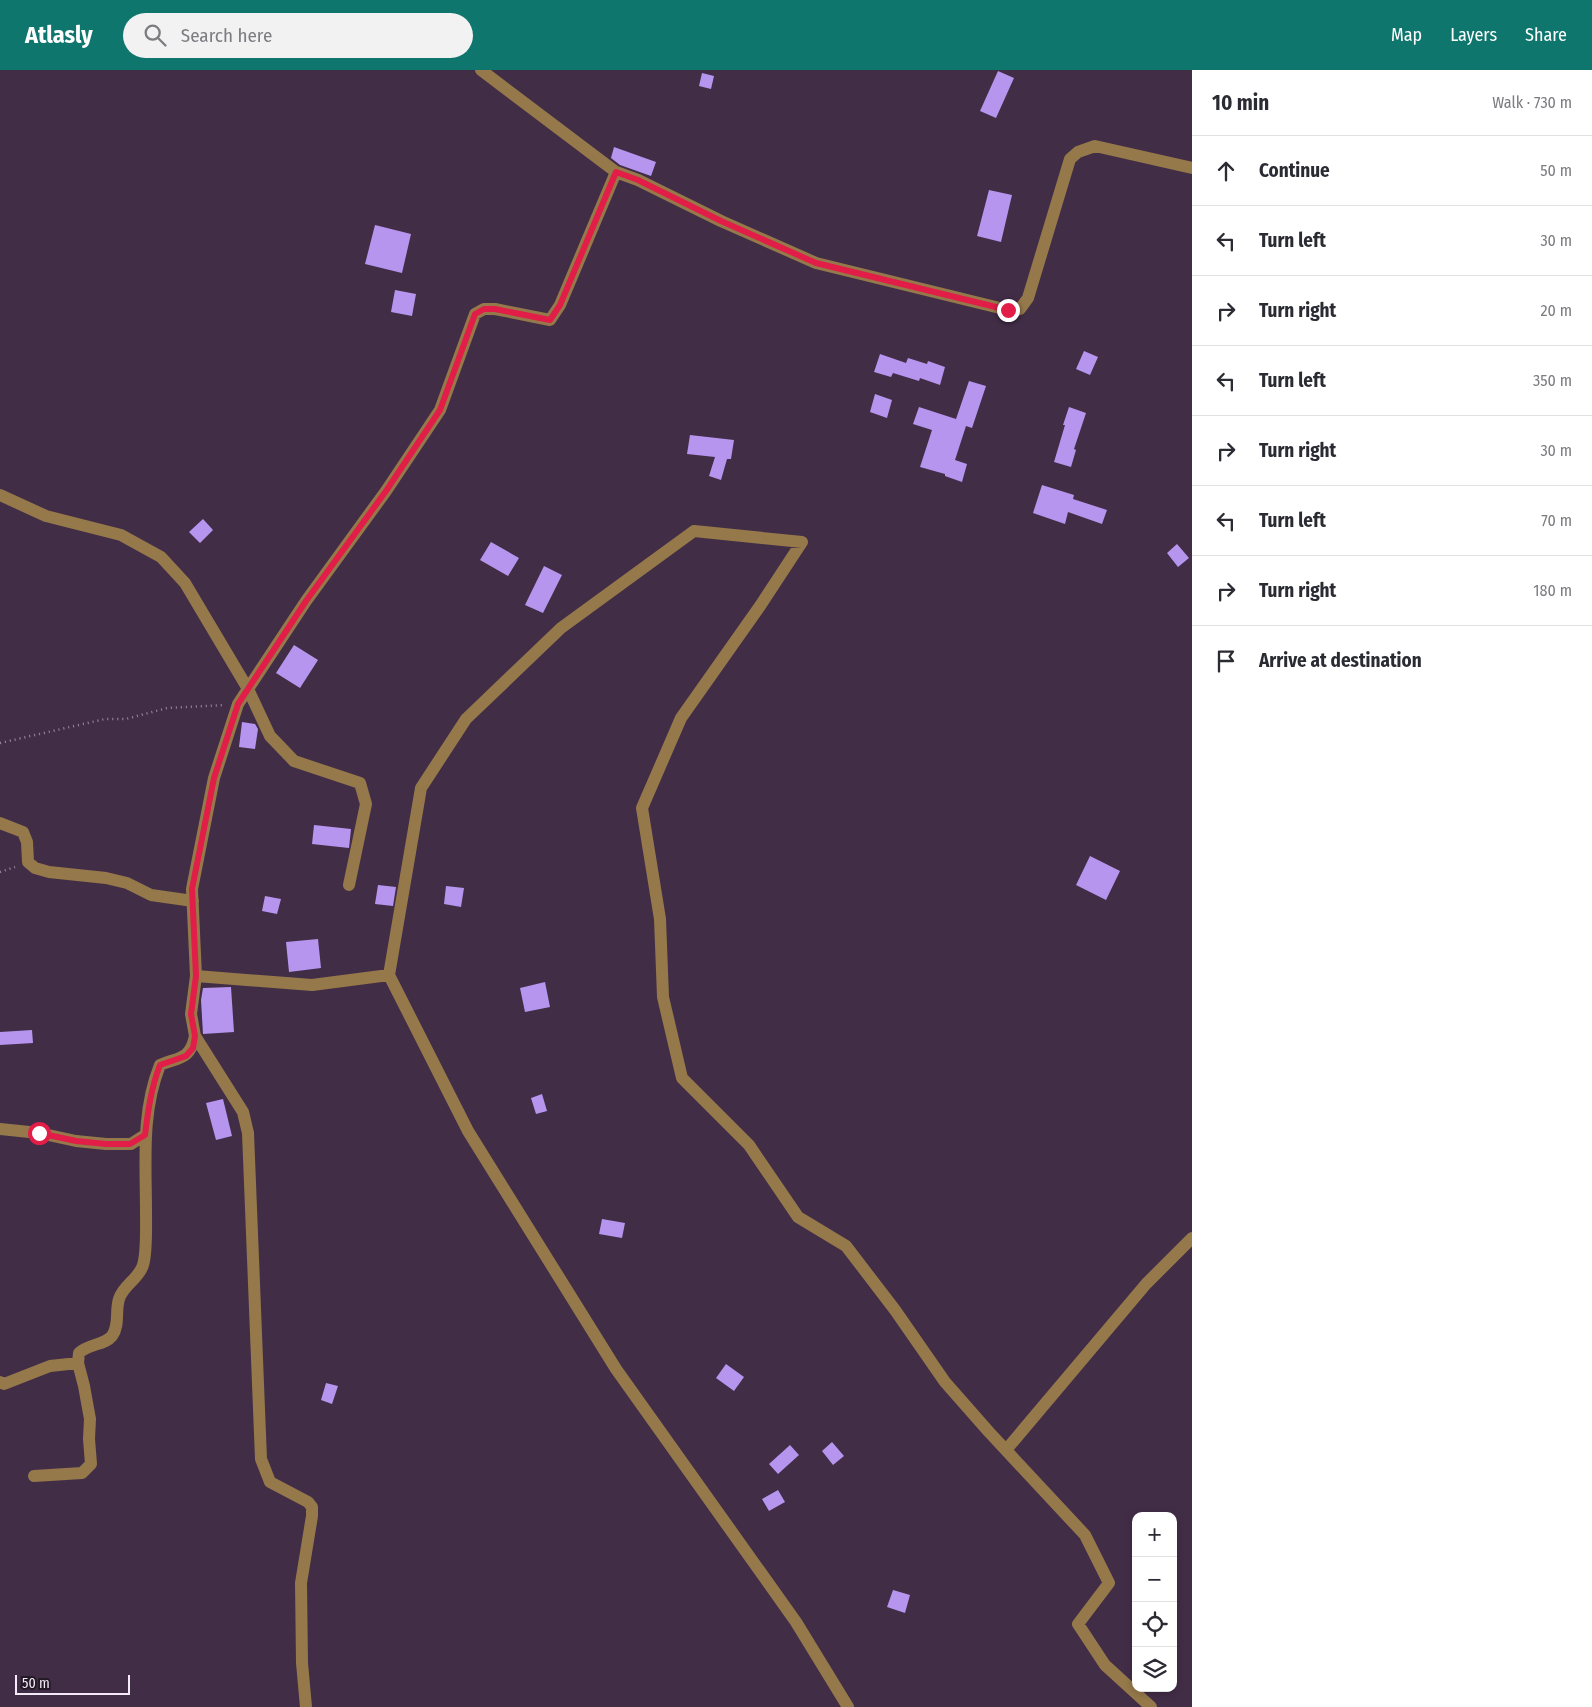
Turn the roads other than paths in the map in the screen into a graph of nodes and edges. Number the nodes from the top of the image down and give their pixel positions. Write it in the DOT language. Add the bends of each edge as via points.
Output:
graph roads {
  1 [pos="481,70"];
  2 [pos="1192,168"];
  3 [pos="616,172"];
  4 [pos="0,495"];
  5 [pos="248,689"];
  6 [pos="0,823"];
  7 [pos="349,885"];
  8 [pos="193,901"];
  9 [pos="389,974"];
  10 [pos="196,976"];
  11 [pos="195,1036"];
  12 [pos="0,1129"];
  13 [pos="145,1135"];
  14 [pos="1192,1238"];
  15 [pos="78,1363"];
  16 [pos="0,1382"];
  17 [pos="1006,1450"];
  18 [pos="34,1476"];
  19 [pos="306,1707"];
  20 [pos="848,1707"];
  21 [pos="1151,1707"];
  1 -- 3 [label="street"];
  2 -- 3 [label="street" via="1095,146 1070,159 1028,298 1020,310 1008,310 816,263"];
  3 -- 5 [label="street" via="560,305 550,320 495,309 484,309 475,314 440,410"];
  4 -- 5 [label="street" via="46,516 121,535 161,557 185,583"];
  5 -- 7 [label="street" via="270,736 294,761 360,784 366,804"];
  5 -- 8 [label="street" via="238,704 214,778 192,889"];
  6 -- 8 [label="street" via="23,832 28,862 35,868 106,878 127,883 151,895"];
  8 -- 10 [label="street"];
  9 -- 10 [label="street" via="312,985"];
  9 -- 17 [label="street" via="420,788 466,719 561,628 694,531 802,542 681,718 642,808 660,919 663,997 682,1078 749,1146 798,1217 846,1246 946,1382"];
  9 -- 20 [label="street" via="468,1131 616,1369 796,1622"];
  10 -- 11 [label="street" via="191,1014"];
  11 -- 13 [label="street" via="193,1048 186,1056 160,1065 148,1104"];
  11 -- 19 [label="street" via="243,1112 248,1133 261,1459 270,1482 312,1507 301,1583"];
  12 -- 13 [label="street" via="106,1144 130,1144"];
  13 -- 15 [label="street" via="146,1228 142,1266 118,1299 116,1328 112,1336 78,1352"];
  14 -- 17 [label="street" via="1146,1284"];
  15 -- 16 [label="street" via="50,1366 4,1384"];
  15 -- 18 [label="street" via="90,1419 91,1464 82,1473"];
  17 -- 21 [label="street" via="1085,1535 1110,1583 1078,1624 1105,1665"];
}
